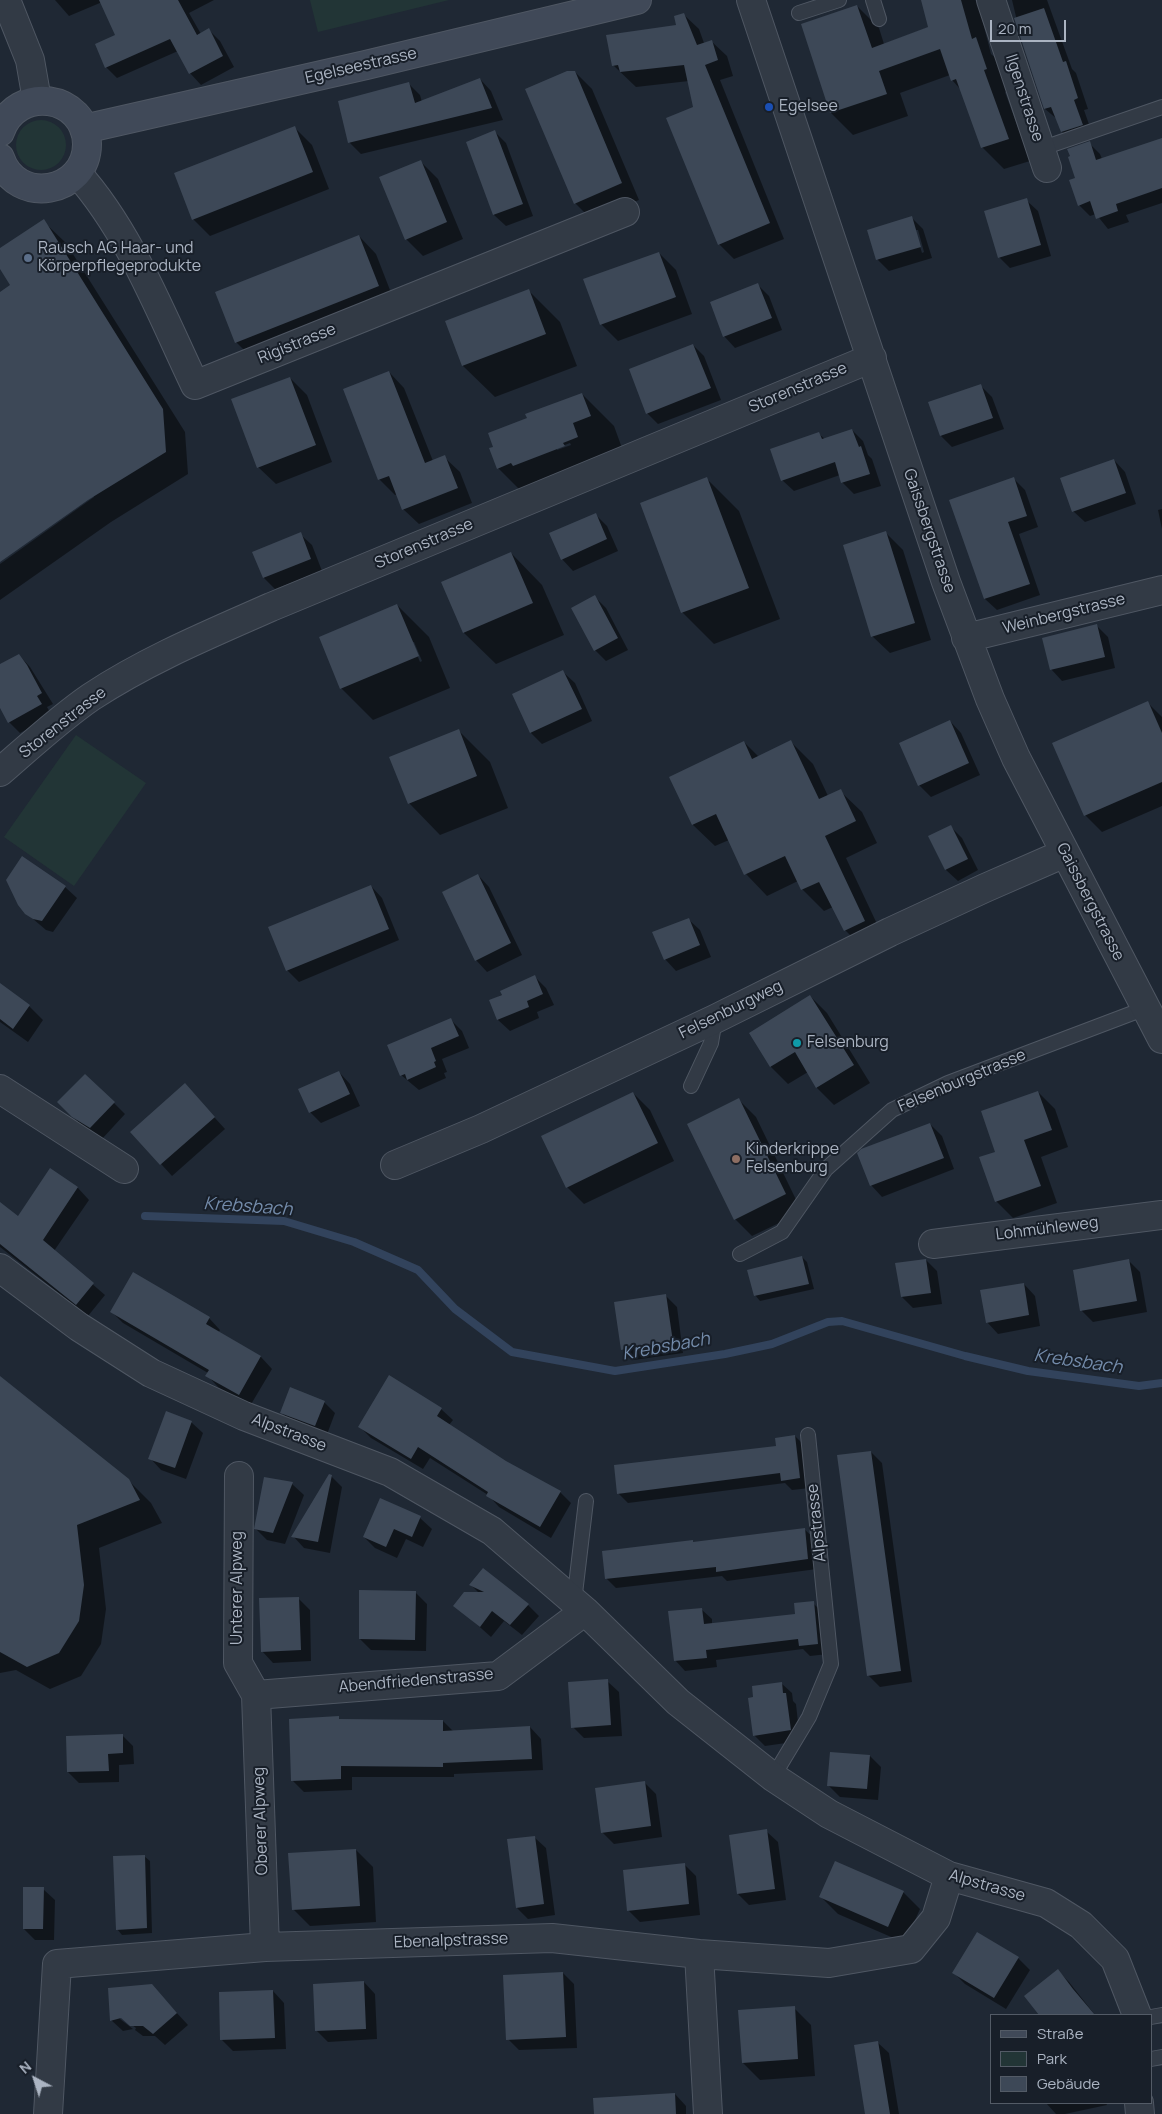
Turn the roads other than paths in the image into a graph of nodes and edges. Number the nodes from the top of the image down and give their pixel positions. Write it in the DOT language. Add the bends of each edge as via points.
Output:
graph roads {
  1 [pos="6,0"];
  2 [pos="637,0"];
  3 [pos="752,0"];
  4 [pos="839,0"];
  5 [pos="874,0"];
  6 [pos="991,0"];
  7 [pos="799,13"];
  8 [pos="879,20"];
  9 [pos="37,100"];
  10 [pos="1162,107"];
  11 [pos="84,129"];
  12 [pos="0,132"];
  13 [pos="1044,159"];
  14 [pos="77,173"];
  15 [pos="4,176"];
  16 [pos="625,212"];
  17 [pos="872,358"];
  18 [pos="1162,590"];
  19 [pos="966,638"];
  20 [pos="0,772"];
  21 [pos="1065,853"];
  22 [pos="1154,1006"];
  23 [pos="715,1019"];
  24 [pos="1162,1039"];
  25 [pos="691,1086"];
  26 [pos="0,1089"];
  27 [pos="396,1165"];
  28 [pos="124,1169"];
  29 [pos="1162,1215"];
  30 [pos="933,1244"];
  31 [pos="740,1254"];
  32 [pos="0,1268"];
  33 [pos="808,1435"];
  34 [pos="239,1476"];
  35 [pos="586,1501"];
  36 [pos="580,1607"];
  37 [pos="256,1695"];
  38 [pos="773,1777"];
  39 [pos="949,1876"];
  40 [pos="265,1947"];
  41 [pos="699,1954"];
  42 [pos="1137,2014"];
  43 [pos="48,2114"];
  44 [pos="708,2114"];
  1 -- 9 [label="street" via="30,60"];
  2 -- 11 [label="main road, Egelseestrasse"];
  3 -- 17 [label="street, Gaissbergstrasse"];
  4 -- 7 [label="lane"];
  5 -- 8 [label="lane"];
  6 -- 13 [label="street, Ilgenstrasse"];
  9 -- 11 [label="main road" via="66,106"];
  9 -- 12 [label="main road" via="11,112"];
  10 -- 13 [label="lane"];
  11 -- 14 [label="main road" via="87,144"];
  14 -- 15 [label="main road" via="52,188 38,189"];
  14 -- 16 [label="street, Rigistrasse" via="105,208 128,246 195,385"];
  17 -- 19 [label="street, Gaissbergstrasse"];
  17 -- 20 [label="street, Storenstrasse" via="188,644 91,698"];
  18 -- 19 [label="street, Weinbergstrasse"];
  19 -- 21 [label="street, Gaissbergstrasse" via="1016,758"];
  21 -- 22 [label="street, Gaissbergstrasse"];
  21 -- 23 [label="street, Felsenburgweg" via="890,932"];
  22 -- 24 [label="street, Gaissbergstrasse"];
  22 -- 31 [label="lane, Felsenburgstrasse" via="948,1083 892,1110 826,1169 782,1232"];
  23 -- 25 [label="lane" via="711,1043"];
  23 -- 27 [label="street, Felsenburgweg"];
  26 -- 28 [label="street"];
  29 -- 30 [label="street, Lohmühleweg"];
  32 -- 36 [label="street, Alpstrasse" via="79,1327 151,1373 244,1416 390,1472 492,1531"];
  33 -- 38 [label="lane, Alpstrasse" via="831,1664 809,1717"];
  34 -- 37 [label="street, Unterer Alpweg" via="238,1663"];
  35 -- 36 [label="lane"];
  36 -- 37 [label="street, Abendfriedenstrasse" via="498,1676"];
  36 -- 38 [label="street, Alpstrasse" via="678,1702"];
  37 -- 40 [label="street, Oberer Alpweg"];
  38 -- 39 [label="street, Alpstrasse" via="829,1814"];
  39 -- 41 [label="street, Ebenalpstrasse" via="936,1918 911,1949 828,1963"];
  39 -- 42 [label="street, Alpstrasse" via="1046,1903 1081,1925 1115,1959"];
  40 -- 41 [label="street, Ebenalpstrasse" via="552,1938"];
  40 -- 43 [label="street, Ebenalpstrasse" via="57,1964"];
  41 -- 44 [label="street"];
}
